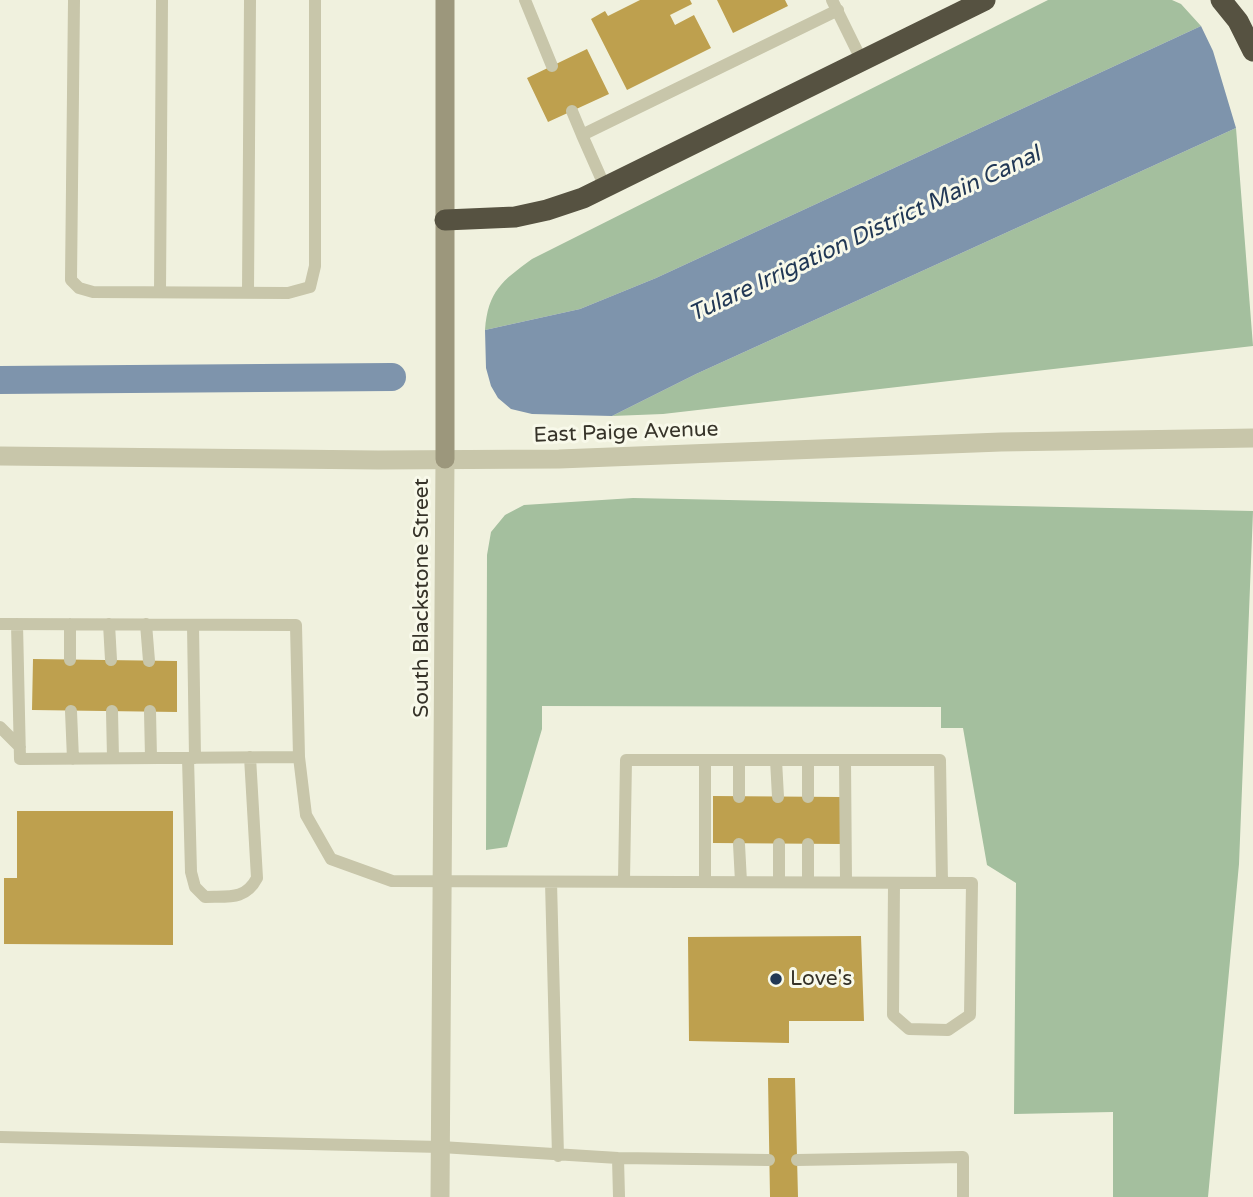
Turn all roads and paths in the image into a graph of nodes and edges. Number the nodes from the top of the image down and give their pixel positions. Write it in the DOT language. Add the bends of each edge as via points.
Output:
graph roads {
  1 [pos="74,0"];
  2 [pos="162,0"];
  3 [pos="250,0"];
  4 [pos="315,0"];
  5 [pos="445,0"];
  6 [pos="525,0"];
  7 [pos="985,0"];
  8 [pos="835,5"];
  9 [pos="1227,7"];
  10 [pos="1253,51"];
  11 [pos="862,61"];
  12 [pos="552,66"];
  13 [pos="572,111"];
  14 [pos="582,135"];
  15 [pos="605,187"];
  16 [pos="445,220"];
  17 [pos="160,292"];
  18 [pos="248,292"];
  19 [pos="1253,438"];
  20 [pos="0,456"];
  21 [pos="445,459"];
  22 [pos="0,624"];
  23 [pos="17,624"];
  24 [pos="70,624"];
  25 [pos="110,624"];
  26 [pos="146,624"];
  27 [pos="192,625"];
  28 [pos="70,660"];
  29 [pos="111,660"];
  30 [pos="149,661"];
  31 [pos="71,710"];
  32 [pos="112,711"];
  33 [pos="150,711"];
  34 [pos="0,727"];
  35 [pos="20,747"];
  36 [pos="250,757"];
  37 [pos="299,757"];
  38 [pos="113,758"];
  39 [pos="151,758"];
  40 [pos="192,758"];
  41 [pos="73,759"];
  42 [pos="705,761"];
  43 [pos="739,761"];
  44 [pos="776,761"];
  45 [pos="808,761"];
  46 [pos="845,761"];
  47 [pos="739,797"];
  48 [pos="778,797"];
  49 [pos="808,797"];
  50 [pos="739,844"];
  51 [pos="779,844"];
  52 [pos="808,844"];
  53 [pos="443,881"];
  54 [pos="624,881"];
  55 [pos="551,882"];
  56 [pos="705,882"];
  57 [pos="741,882"];
  58 [pos="779,882"];
  59 [pos="808,882"];
  60 [pos="846,882"];
  61 [pos="894,883"];
  62 [pos="942,883"];
  63 [pos="0,1137"];
  64 [pos="441,1147"];
  65 [pos="558,1156"];
  66 [pos="618,1158"];
  67 [pos="769,1160"];
  68 [pos="797,1160"];
  69 [pos="440,1197"];
  70 [pos="619,1197"];
  71 [pos="963,1197"];
  1 -- 17 [label="lane" via="71,280 93,292"];
  2 -- 17 [label="lane"];
  3 -- 18 [label="lane"];
  4 -- 18 [label="lane" via="315,266 310,287 288,293"];
  5 -- 16 [label="main road, South Blackstone Street"];
  6 -- 12 [label="lane"];
  7 -- 11 [label="highway"];
  8 -- 11 [label="lane"];
  8 -- 14 [label="lane"];
  9 -- 10 [label="highway"];
  11 -- 15 [label="highway"];
  13 -- 14 [label="lane"];
  14 -- 15 [label="lane"];
  15 -- 16 [label="highway" via="515,217"];
  16 -- 21 [label="main road, South Blackstone Street"];
  17 -- 18 [label="lane"];
  19 -- 21 [label="street, East Paige Avenue"];
  20 -- 21 [label="street, East Paige Avenue"];
  21 -- 53 [label="street, South Blackstone Street"];
  22 -- 23 [label="lane"];
  23 -- 24 [label="lane"];
  23 -- 35 [label="lane"];
  24 -- 25 [label="lane"];
  24 -- 28 [label="lane"];
  25 -- 26 [label="lane"];
  25 -- 29 [label="lane"];
  26 -- 27 [label="lane"];
  26 -- 30 [label="lane"];
  27 -- 37 [label="lane" via="296,625"];
  27 -- 40 [label="lane"];
  31 -- 41 [label="lane"];
  32 -- 38 [label="lane"];
  33 -- 39 [label="lane"];
  34 -- 35 [label="lane"];
  35 -- 41 [label="lane" via="20,759"];
  36 -- 37 [label="lane"];
  36 -- 40 [label="lane"];
  36 -- 40 [label="lane" via="257,878 239,896 205,897 195,887 191,872"];
  37 -- 53 [label="lane" via="306,815 331,859 392,881"];
  38 -- 39 [label="lane"];
  38 -- 41 [label="lane"];
  39 -- 40 [label="lane"];
  42 -- 43 [label="lane"];
  42 -- 54 [label="lane" via="626,761"];
  42 -- 56 [label="lane"];
  43 -- 44 [label="lane"];
  43 -- 47 [label="lane"];
  44 -- 45 [label="lane"];
  44 -- 48 [label="lane"];
  45 -- 46 [label="lane"];
  45 -- 49 [label="lane"];
  46 -- 60 [label="lane"];
  46 -- 62 [label="lane" via="940,761"];
  50 -- 57 [label="lane"];
  51 -- 58 [label="lane"];
  52 -- 59 [label="lane"];
  53 -- 55 [label="lane"];
  53 -- 64 [label="street, South Blackstone Street"];
  54 -- 55 [label="lane"];
  54 -- 56 [label="lane"];
  55 -- 65 [label="lane"];
  56 -- 57 [label="lane"];
  57 -- 58 [label="lane"];
  58 -- 59 [label="lane"];
  59 -- 60 [label="lane"];
  60 -- 61 [label="lane"];
  61 -- 62 [label="lane"];
  61 -- 62 [label="lane" via="893,1014 909,1030 948,1030 970,1015 972,883"];
  63 -- 64 [label="lane"];
  64 -- 65 [label="lane"];
  64 -- 69 [label="street, South Blackstone Street"];
  65 -- 66 [label="lane"];
  66 -- 67 [label="lane"];
  66 -- 70 [label="lane"];
  68 -- 71 [label="lane" via="963,1157"];
}
